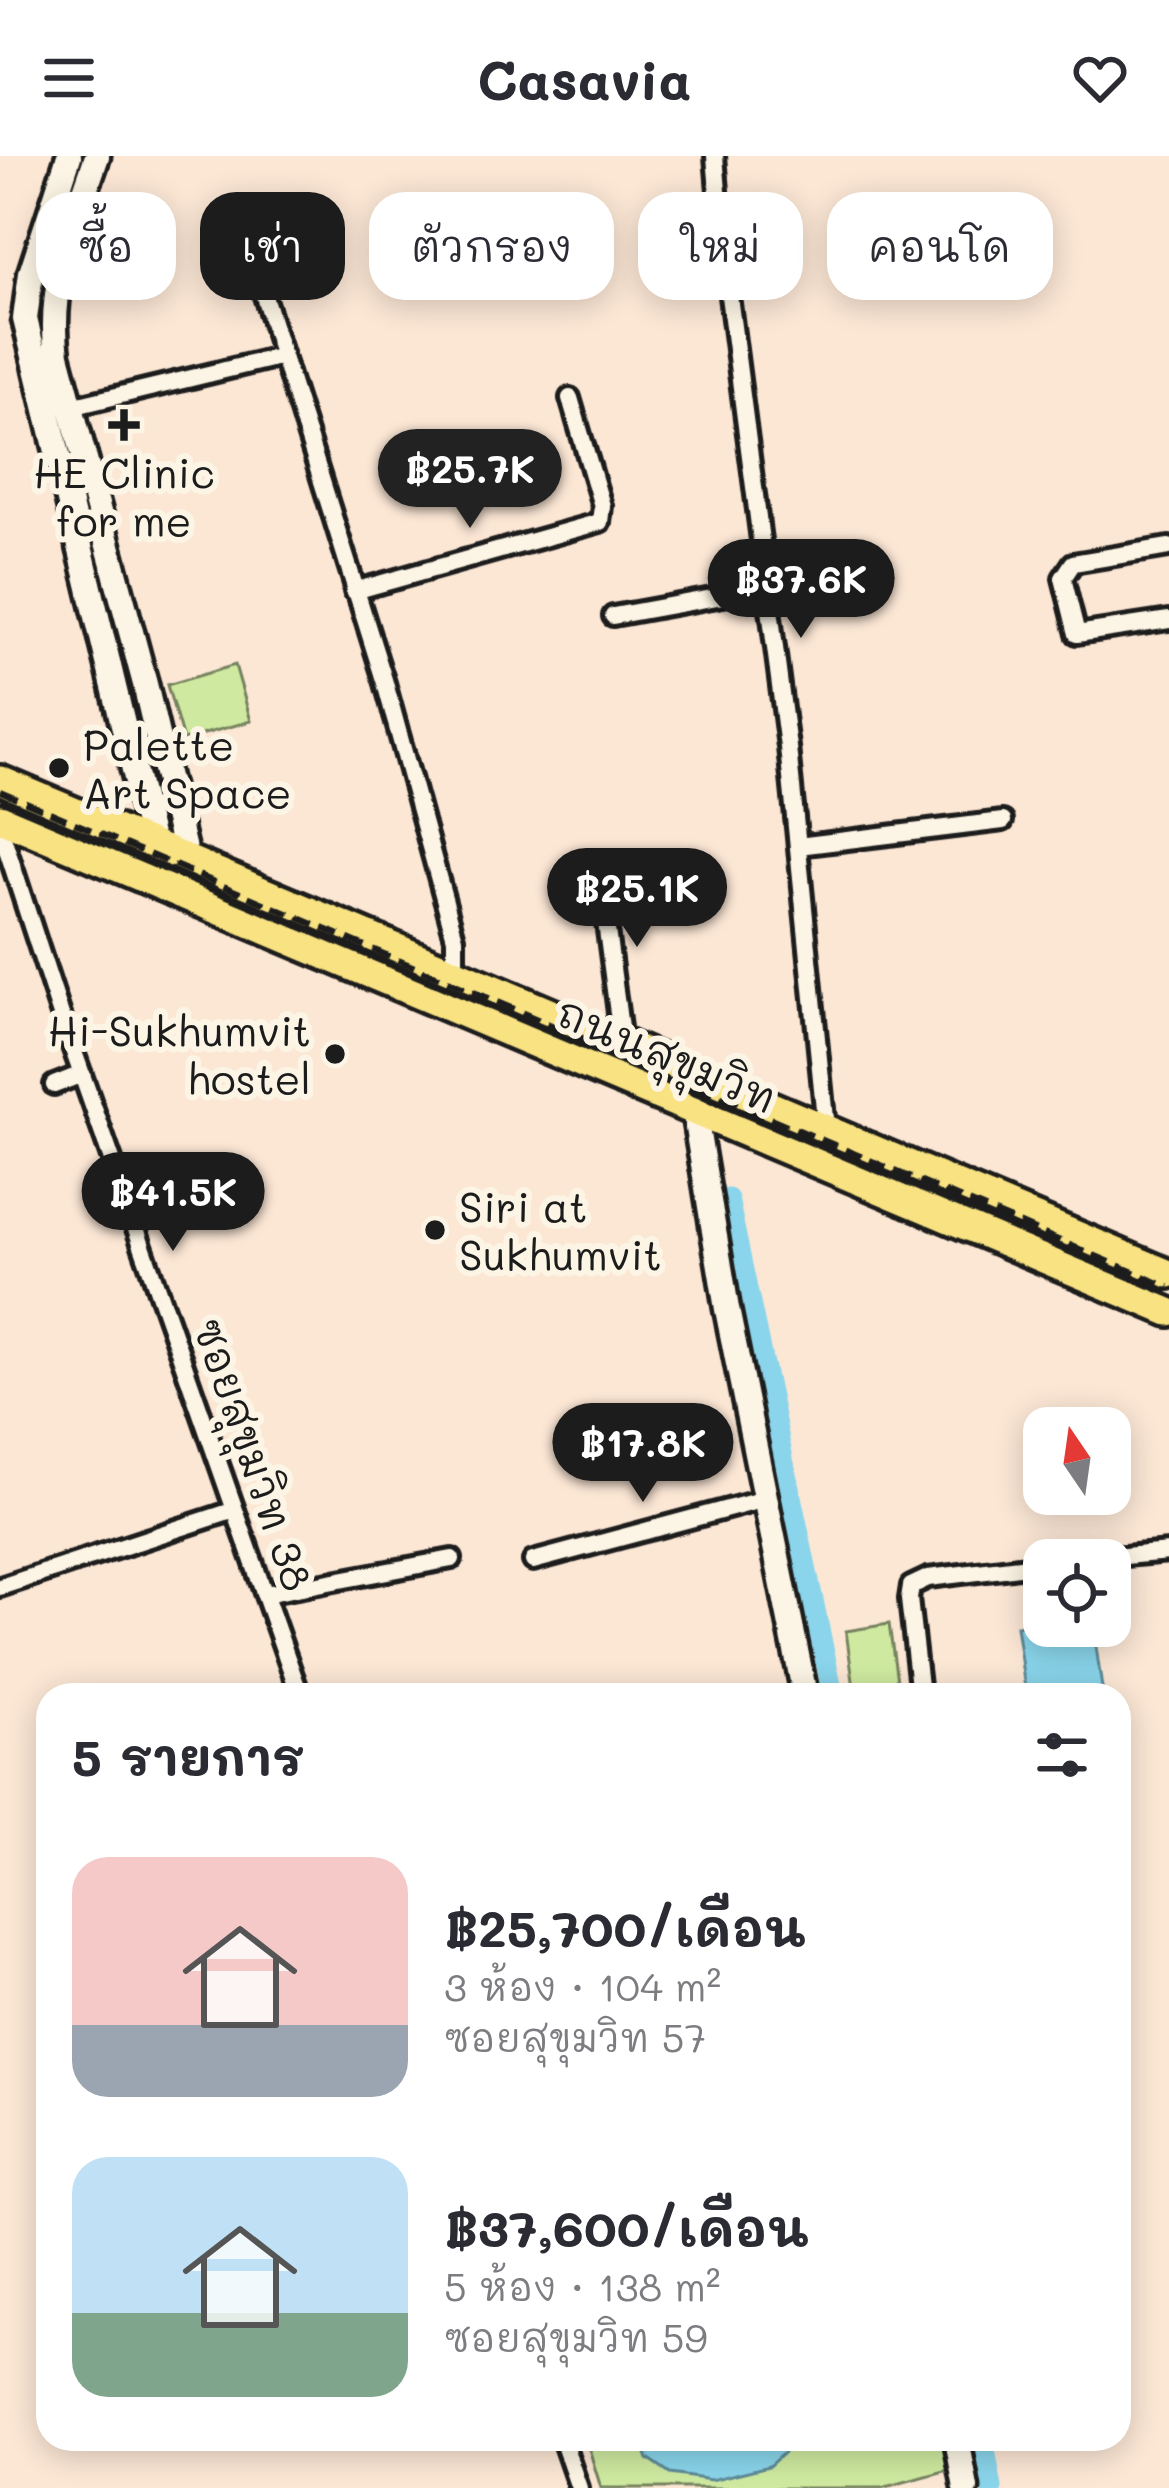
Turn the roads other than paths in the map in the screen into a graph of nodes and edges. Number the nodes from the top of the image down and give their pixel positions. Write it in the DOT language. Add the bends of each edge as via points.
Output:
graph roads {
  1 [pos="69,156"];
  2 [pos="97,156"];
  3 [pos="715,156"];
  4 [pos="265,300"];
  5 [pos="283,356"];
  6 [pos="570,398"];
  7 [pos="71,406"];
  8 [pos="1169,547"];
  9 [pos="767,588"];
  10 [pos="353,591"];
  11 [pos="613,616"];
  12 [pos="1169,620"];
  13 [pos="0,780"];
  14 [pos="0,818"];
  15 [pos="1003,821"];
  16 [pos="0,828"];
  17 [pos="152,844"];
  18 [pos="798,846"];
  19 [pos="186,858"];
  20 [pos="598,862"];
  21 [pos="137,874"];
  22 [pos="177,892"];
  23 [pos="455,973"];
  24 [pos="622,1043"];
  25 [pos="82,1074"];
  26 [pos="704,1078"];
  27 [pos="54,1085"];
  28 [pos="694,1110"];
  29 [pos="826,1130"];
  30 [pos="1169,1274"];
  31 [pos="1169,1312"];
  32 [pos="765,1499"];
  33 [pos="235,1510"];
  34 [pos="1169,1552"];
  35 [pos="1131,1555"];
  36 [pos="452,1559"];
  37 [pos="533,1562"];
  38 [pos="1023,1567"];
  39 [pos="0,1587"];
  40 [pos="265,1594"];
  41 [pos="296,1683"];
  42 [pos="803,1683"];
  43 [pos="919,1683"];
  44 [pos="566,2451"];
  45 [pos="959,2451"];
  46 [pos="579,2488"];
  47 [pos="966,2488"];
  1 -- 17 [label="main road" via="31,273 25,319"];
  2 -- 7 [label="main road" via="54,296"];
  3 -- 9 [label="street"];
  4 -- 5 [label="street"];
  5 -- 7 [label="street"];
  5 -- 10 [label="street"];
  6 -- 10 [label="street" via="601,522"];
  7 -- 19 [label="main road"];
  8 -- 12 [label="street" via="1073,562 1064,578 1077,634"];
  9 -- 11 [label="street"];
  9 -- 18 [label="street"];
  10 -- 23 [label="street" via="454,938"];
  13 -- 17 [label="main road, ถนนสุขุมวิท"];
  14 -- 21 [label="main road, ถนนสุขุมวิท"];
  15 -- 18 [label="street"];
  16 -- 25 [label="street, ซอยสุขุมวิท 38"];
  17 -- 19 [label="main road, ถนนสุขุมวิท"];
  17 -- 21 [label="main road"];
  18 -- 29 [label="street"];
  19 -- 22 [label="main road"];
  19 -- 23 [label="main road, ถนนสุขุมวิท"];
  20 -- 24 [label="street"];
  21 -- 22 [label="main road, ถนนสุขุมวิท"];
  22 -- 28 [label="main road, ถนนสุขุมวิท"];
  23 -- 24 [label="main road, ถนนสุขุมวิท"];
  24 -- 26 [label="main road, ถนนสุขุมวิท"];
  25 -- 27 [label="street"];
  25 -- 33 [label="street, ซอยสุขุมวิท 38"];
  26 -- 28 [label="main road"];
  26 -- 29 [label="main road, ถนนสุขุมวิท"];
  28 -- 31 [label="main road, ถนนสุขุมวิท"];
  28 -- 32 [label="main road"];
  29 -- 30 [label="main road, ถนนสุขุมวิท"];
  32 -- 37 [label="street"];
  32 -- 42 [label="main road"];
  33 -- 39 [label="street"];
  33 -- 40 [label="street, ซอยสุขุมวิท 38"];
  34 -- 35 [label="street"];
  36 -- 40 [label="street"];
  38 -- 43 [label="street" via="911,1586"];
  40 -- 41 [label="street, ซอยสุขุมวิท 38"];
  44 -- 46 [label="street"];
  45 -- 47 [label="main road"];
}
